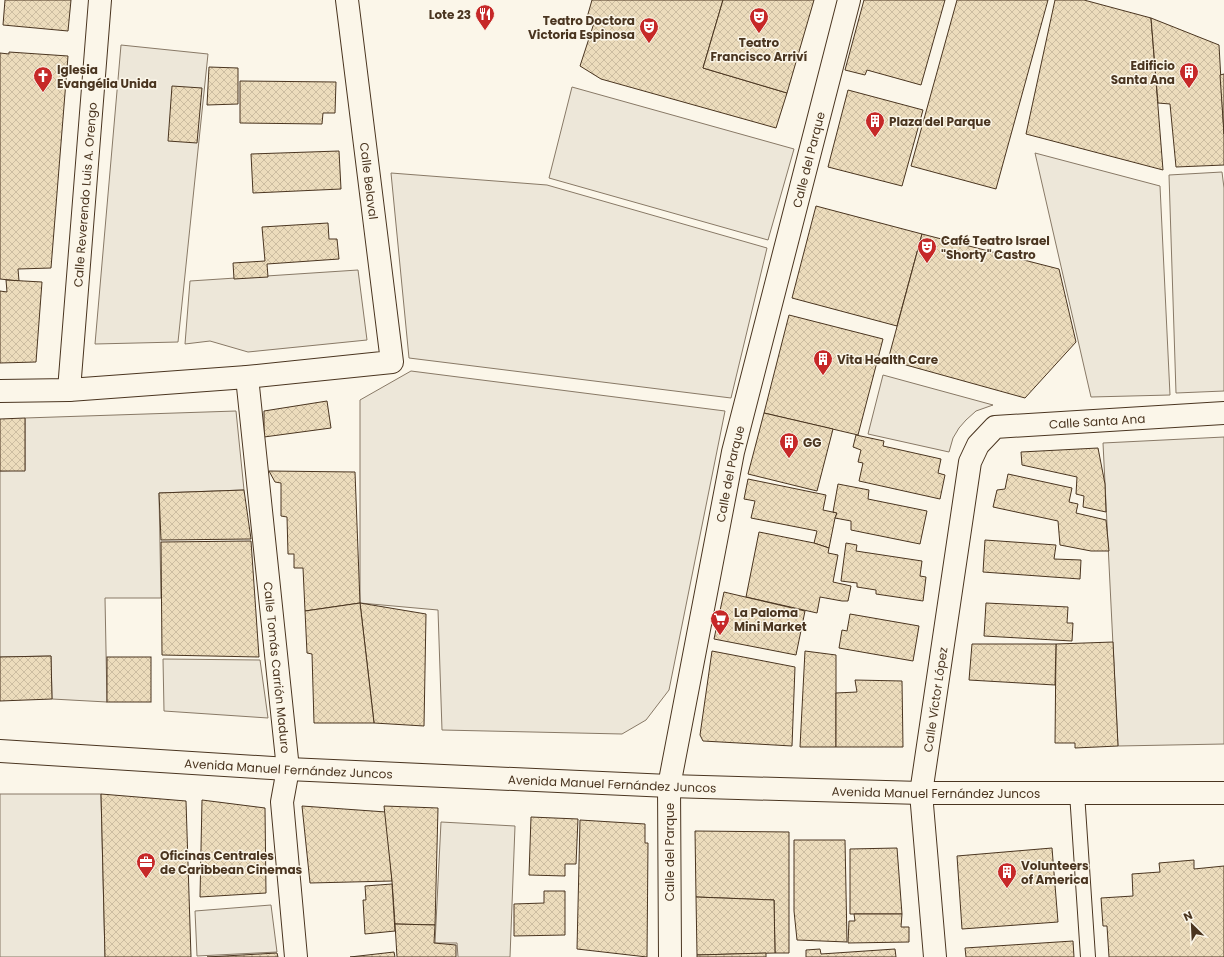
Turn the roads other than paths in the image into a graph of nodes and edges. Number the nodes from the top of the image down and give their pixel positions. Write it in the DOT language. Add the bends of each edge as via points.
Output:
graph roads {
  1 [pos="100,0"];
  2 [pos="347,0"];
  3 [pos="849,0"];
  4 [pos="247,377"];
  5 [pos="69,390"];
  6 [pos="0,391"];
  7 [pos="1224,413"];
  8 [pos="978,445"];
  9 [pos="0,752"];
  10 [pos="288,769"];
  11 [pos="669,786"];
  12 [pos="921,793"];
  13 [pos="1077,793"];
  14 [pos="1224,793"];
  15 [pos="296,957"];
  16 [pos="670,957"];
  17 [pos="935,957"];
  18 [pos="1088,957"];
  1 -- 5 [label="street, Calle Reverendo Luis A. Orengo"];
  2 -- 4 [label="street, Calle Belaval" via="392,362"];
  3 -- 11 [label="street, Calle del Parque" via="733,452"];
  4 -- 5 [label="street"];
  4 -- 10 [label="street, Calle Tomás Carrión Maduro"];
  5 -- 6 [label="street"];
  7 -- 8 [label="street, Calle Santa Ana" via="996,427"];
  8 -- 12 [label="street, Calle Víctor López" via="970,462"];
  9 -- 10 [label="street, Avenida Manuel Fernández Juncos"];
  10 -- 11 [label="street, Avenida Manuel Fernández Juncos"];
  10 -- 15 [label="street, Calle Tomás Carrión Maduro" via="282,802"];
  11 -- 12 [label="street, Avenida Manuel Fernández Juncos"];
  11 -- 16 [label="street, Calle del Parque"];
  12 -- 13 [label="street, Avenida Manuel Fernández Juncos"];
  12 -- 17 [label="street, Calle Víctor López"];
  13 -- 14 [label="street, Avenida Manuel Fernández Juncos"];
  13 -- 18 [label="lane"];
}
